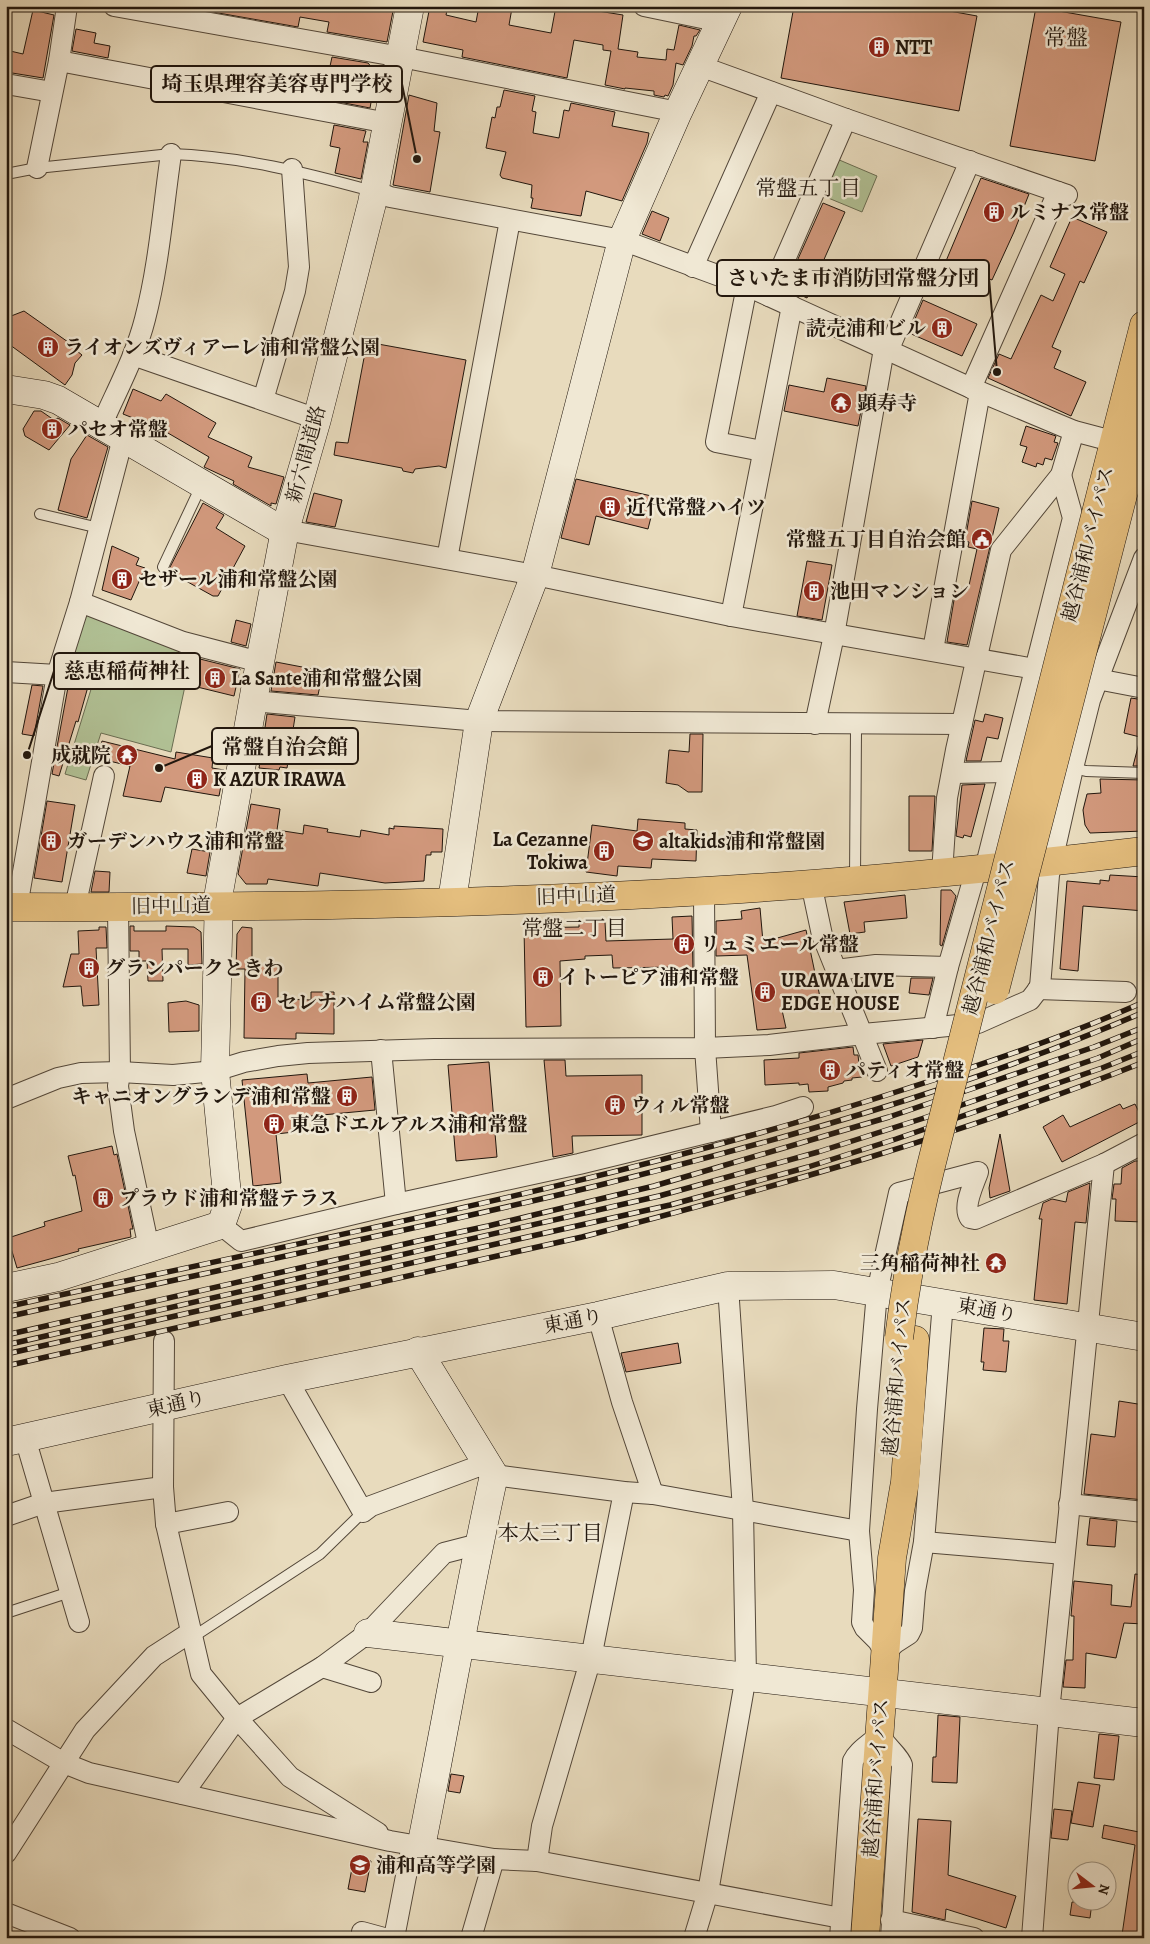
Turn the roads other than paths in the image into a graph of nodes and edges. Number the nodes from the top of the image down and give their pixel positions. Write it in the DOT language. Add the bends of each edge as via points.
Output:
graph roads {
  1 [pos="66,6"];
  2 [pos="114,6"];
  3 [pos="410,6"];
  4 [pos="644,6"];
  5 [pos="135,8"];
  6 [pos="724,14"];
  7 [pos="400,57"];
  8 [pos="59,61"];
  9 [pos="700,66"];
  10 [pos="6,84"];
  11 [pos="52,92"];
  12 [pos="771,92"];
  13 [pos="678,112"];
  14 [pos="846,120"];
  15 [pos="388,123"];
  16 [pos="171,154"];
  17 [pos="970,161"];
  18 [pos="37,168"];
  19 [pos="292,169"];
  20 [pos="6,174"];
  21 [pos="375,191"];
  22 [pos="510,220"];
  23 [pos="622,240"];
  24 [pos="693,267"];
  25 [pos="747,286"];
  26 [pos="769,296"];
  27 [pos="792,306"];
  28 [pos="1144,324"];
  29 [pos="886,350"];
  30 [pos="133,355"];
  31 [pos="7,387"];
  32 [pos="976,390"];
  33 [pos="1144,394"];
  34 [pos="263,400"];
  35 [pos="316,419"];
  36 [pos="1074,430"];
  37 [pos="113,431"];
  38 [pos="1130,446"];
  39 [pos="762,451"];
  40 [pos="1061,475"];
  41 [pos="202,484"];
  42 [pos="40,514"];
  43 [pos="99,528"];
  44 [pos="285,530"];
  45 [pos="1144,558"];
  46 [pos="447,559"];
  47 [pos="163,567"];
  48 [pos="535,575"];
  49 [pos="80,602"];
  50 [pos="732,616"];
  51 [pos="834,635"];
  52 [pos="933,650"];
  53 [pos="977,658"];
  54 [pos="260,662"];
  55 [pos="1035,669"];
  56 [pos="6,672"];
  57 [pos="57,675"];
  58 [pos="1097,679"];
  59 [pos="1144,688"];
  60 [pos="253,701"];
  61 [pos="479,721"];
  62 [pos="816,724"];
  63 [pos="962,724"];
  64 [pos="856,730"];
  65 [pos="1073,768"];
  66 [pos="1009,772"];
  67 [pos="952,773"];
  68 [pos="1144,773"];
  69 [pos="104,776"];
  70 [pos="1144,851"];
  71 [pos="1052,862"];
  72 [pos="980,869"];
  73 [pos="942,873"];
  74 [pos="855,881"];
  75 [pos="811,883"];
  76 [pos="704,891"];
  77 [pos="452,901"];
  78 [pos="218,906"];
  79 [pos="12,907"];
  80 [pos="76,907"];
  81 [pos="118,907"];
  82 [pos="948,967"];
  83 [pos="836,970"];
  84 [pos="1038,990"];
  85 [pos="1126,992"];
  86 [pos="934,1028"];
  87 [pos="863,1034"];
  88 [pos="705,1048"];
  89 [pos="381,1050"];
  90 [pos="877,1071"];
  91 [pos="120,1072"];
  92 [pos="215,1072"];
  93 [pos="6,1099"];
  94 [pos="803,1107"];
  95 [pos="711,1132"];
  96 [pos="1144,1143"];
  97 [pos="1104,1164"];
  98 [pos="396,1204"];
  99 [pos="221,1225"];
  100 [pos="149,1248"];
  101 [pos="728,1286"];
  102 [pos="6,1288"];
  103 [pos="877,1292"];
  104 [pos="943,1302"];
  105 [pos="598,1316"];
  106 [pos="1088,1328"];
  107 [pos="1144,1337"];
  108 [pos="164,1341"];
  109 [pos="418,1351"];
  110 [pos="287,1379"];
  111 [pos="164,1407"];
  112 [pos="16,1440"];
  113 [pos="490,1469"];
  114 [pos="163,1488"];
  115 [pos="624,1492"];
  116 [pos="653,1494"];
  117 [pos="44,1503"];
  118 [pos="1069,1504"];
  119 [pos="743,1510"];
  120 [pos="228,1512"];
  121 [pos="363,1512"];
  122 [pos="1144,1512"];
  123 [pos="6,1516"];
  124 [pos="166,1524"];
  125 [pos="859,1531"];
  126 [pos="924,1542"];
  127 [pos="479,1544"];
  128 [pos="1064,1554"];
  129 [pos="70,1592"];
  130 [pos="6,1613"];
  131 [pos="79,1622"];
  132 [pos="368,1633"];
  133 [pos="191,1635"];
  134 [pos="461,1643"];
  135 [pos="885,1653"];
  136 [pos="591,1658"];
  137 [pos="322,1667"];
  138 [pos="746,1676"];
  139 [pos="371,1682"];
  140 [pos="882,1692"];
  141 [pos="1048,1712"];
  142 [pos="237,1718"];
  143 [pos="1144,1723"];
  144 [pos="6,1729"];
  145 [pos="879,1735"];
  146 [pos="64,1764"];
  147 [pos="183,1794"];
  148 [pos="390,1841"];
  149 [pos="417,1846"];
  150 [pos="6,1853"];
  151 [pos="494,1858"];
  152 [pos="537,1861"];
  153 [pos="708,1892"];
  154 [pos="6,1913"];
  155 [pos="841,1918"];
  156 [pos="891,1929"];
  157 [pos="362,1932"];
  158 [pos="70,1938"];
  159 [pos="384,1938"];
  160 [pos="394,1938"];
  161 [pos="471,1938"];
  162 [pos="694,1938"];
  163 [pos="840,1938"];
  164 [pos="865,1938"];
  165 [pos="974,1938"];
  166 [pos="1032,1938"];
  1 -- 8 [label="street"];
  2 -- 5 [label="street"];
  3 -- 7 [label="street, 新六間道路"];
  4 -- 6 [label="street"];
  5 -- 7 [label="street"];
  6 -- 9 [label="street"];
  7 -- 13 [label="street"];
  7 -- 15 [label="street, 新六間道路"];
  8 -- 11 [label="street"];
  8 -- 15 [label="street"];
  9 -- 12 [label="street"];
  9 -- 13 [label="street"];
  10 -- 11 [label="street"];
  11 -- 18 [label="street"];
  12 -- 14 [label="street"];
  12 -- 24 [label="street"];
  13 -- 23 [label="street"];
  14 -- 17 [label="street"];
  14 -- 26 [label="street"];
  15 -- 21 [label="street, 新六間道路"];
  16 -- 18 [label="lane"];
  16 -- 19 [label="lane" via="214,156"];
  16 -- 30 [label="street" via="153,279 145,320"];
  17 -- 29 [label="street"];
  17 -- 32 [label="street" via="1063,194"];
  18 -- 20 [label="lane"];
  19 -- 21 [label="lane"];
  19 -- 34 [label="street" via="297,235 296,291"];
  21 -- 22 [label="street" via="390,197"];
  21 -- 35 [label="street, 新六間道路"];
  22 -- 23 [label="street"];
  22 -- 46 [label="street"];
  23 -- 24 [label="street"];
  23 -- 48 [label="street"];
  24 -- 25 [label="street"];
  25 -- 26 [label="street"];
  25 -- 39 [label="street" via="716,442"];
  26 -- 27 [label="street"];
  27 -- 29 [label="street"];
  27 -- 39 [label="street"];
  28 -- 38 [label="main road, 越谷浦和バイパス"];
  29 -- 32 [label="street"];
  29 -- 51 [label="street"];
  30 -- 34 [label="street"];
  30 -- 37 [label="street"];
  31 -- 37 [label="street" via="58,400"];
  32 -- 36 [label="street"];
  32 -- 52 [label="street"];
  33 -- 38 [label="main road, 越谷浦和バイパス"];
  34 -- 35 [label="street"];
  35 -- 44 [label="street, 新六間道路"];
  36 -- 38 [label="street"];
  36 -- 40 [label="street"];
  37 -- 41 [label="street"];
  37 -- 43 [label="street"];
  38 -- 135 [label="main road, 越谷浦和バイパス, bridge" via="1114,488 933,1238 915,1340 905,1482 892,1558"];
  39 -- 50 [label="street"];
  40 -- 53 [label="street" via="1002,550"];
  40 -- 55 [label="street" via="1073,518"];
  41 -- 44 [label="street"];
  41 -- 47 [label="lane"];
  42 -- 43 [label="lane"];
  43 -- 49 [label="street"];
  44 -- 46 [label="street"];
  44 -- 54 [label="street, 新六間道路"];
  45 -- 58 [label="street"];
  46 -- 48 [label="street"];
  48 -- 50 [label="street"];
  48 -- 61 [label="street"];
  49 -- 54 [label="street" via="183,642"];
  49 -- 57 [label="street"];
  50 -- 51 [label="street"];
  51 -- 52 [label="street"];
  51 -- 62 [label="street"];
  52 -- 53 [label="street"];
  53 -- 55 [label="street"];
  53 -- 63 [label="street"];
  54 -- 60 [label="street, 新六間道路"];
  55 -- 66 [label="street"];
  56 -- 57 [label="street"];
  57 -- 79 [label="street"];
  58 -- 59 [label="street"];
  58 -- 65 [label="street"];
  60 -- 61 [label="street"];
  60 -- 78 [label="street, 新六間道路"];
  61 -- 62 [label="street"];
  61 -- 77 [label="street"];
  62 -- 63 [label="street"];
  63 -- 67 [label="street"];
  64 -- 74 [label="lane"];
  65 -- 68 [label="lane"];
  65 -- 71 [label="street"];
  66 -- 67 [label="street"];
  66 -- 72 [label="street"];
  67 -- 73 [label="street"];
  69 -- 80 [label="street"];
  70 -- 71 [label="main road, 旧中山道"];
  71 -- 72 [label="main road, 旧中山道"];
  71 -- 84 [label="street"];
  72 -- 73 [label="main road, 旧中山道"];
  72 -- 82 [label="street"];
  73 -- 74 [label="main road, 旧中山道"];
  74 -- 75 [label="main road, 旧中山道"];
  75 -- 76 [label="main road, 旧中山道"];
  75 -- 83 [label="street" via="822,935"];
  76 -- 77 [label="main road, 旧中山道"];
  76 -- 88 [label="street"];
  77 -- 78 [label="main road, 旧中山道"];
  78 -- 81 [label="main road, 旧中山道"];
  78 -- 92 [label="street, 新六間道路"];
  79 -- 80 [label="main road, 旧中山道"];
  80 -- 81 [label="main road, 旧中山道"];
  81 -- 91 [label="street"];
  82 -- 83 [label="street" via="876,965"];
  82 -- 86 [label="street"];
  83 -- 87 [label="street"];
  84 -- 85 [label="street"];
  84 -- 86 [label="street" via="1030,1000 978,1022"];
  86 -- 87 [label="street"];
  87 -- 88 [label="street" via="769,1045"];
  87 -- 90 [label="street"];
  88 -- 89 [label="street"];
  88 -- 95 [label="street"];
  89 -- 92 [label="street" via="278,1056 244,1062"];
  89 -- 98 [label="street"];
  91 -- 92 [label="street" via="172,1075"];
  91 -- 93 [label="street" via="102,1071 58,1078"];
  91 -- 100 [label="street" via="118,1086 124,1132"];
  92 -- 99 [label="street, 新六間道路" via="228,1205"];
  94 -- 95 [label="street"];
  95 -- 98 [label="street" via="505,1182"];
  96 -- 97 [label="street"];
  97 -- 103 [label="street" via="975,1219 970,1218 967,1207 978,1172 899,1193"];
  97 -- 106 [label="street"];
  98 -- 99 [label="street" via="241,1241"];
  99 -- 100 [label="street"];
  100 -- 102 [label="street" via="58,1277"];
  101 -- 103 [label="street, 東通り" via="834,1285"];
  101 -- 105 [label="street, 東通り"];
  101 -- 119 [label="street"];
  103 -- 104 [label="street, 東通り"];
  103 -- 125 [label="street"];
  104 -- 106 [label="street, 東通り"];
  104 -- 126 [label="street"];
  105 -- 109 [label="street, 東通り"];
  105 -- 116 [label="street"];
  106 -- 107 [label="street, 東通り"];
  106 -- 118 [label="street"];
  108 -- 111 [label="street"];
  109 -- 110 [label="street, 東通り"];
  109 -- 113 [label="street"];
  110 -- 111 [label="street, 東通り"];
  110 -- 121 [label="street"];
  111 -- 112 [label="street, 東通り"];
  111 -- 114 [label="street"];
  112 -- 117 [label="street"];
  113 -- 115 [label="street"];
  113 -- 121 [label="street" via="371,1506"];
  113 -- 127 [label="street"];
  114 -- 117 [label="street"];
  114 -- 124 [label="street"];
  115 -- 116 [label="street"];
  115 -- 136 [label="street"];
  116 -- 119 [label="street"];
  117 -- 123 [label="street"];
  117 -- 129 [label="street"];
  118 -- 122 [label="street"];
  118 -- 128 [label="street"];
  119 -- 125 [label="street"];
  119 -- 138 [label="street"];
  120 -- 124 [label="street"];
  121 -- 133 [label="lane" via="320,1554 196,1635"];
  124 -- 133 [label="street"];
  125 -- 135 [label="street" via="864,1590 862,1622"];
  126 -- 128 [label="street"];
  126 -- 135 [label="street" via="912,1628"];
  127 -- 132 [label="street" via="444,1552"];
  127 -- 134 [label="street"];
  128 -- 141 [label="street"];
  129 -- 130 [label="lane"];
  129 -- 131 [label="street"];
  132 -- 134 [label="street"];
  132 -- 137 [label="street"];
  133 -- 142 [label="street" via="201,1674"];
  133 -- 146 [label="street" via="154,1656 85,1730"];
  134 -- 136 [label="street"];
  134 -- 149 [label="street"];
  135 -- 140 [label="main road, 越谷浦和バイパス"];
  136 -- 138 [label="street"];
  136 -- 152 [label="street" via="542,1826"];
  137 -- 139 [label="street"];
  137 -- 142 [label="street"];
  138 -- 140 [label="street"];
  138 -- 153 [label="street"];
  140 -- 141 [label="street"];
  140 -- 145 [label="main road, 越谷浦和バイパス"];
  141 -- 143 [label="street"];
  141 -- 166 [label="street"];
  142 -- 147 [label="street"];
  142 -- 148 [label="street" via="290,1777"];
  144 -- 146 [label="street"];
  145 -- 155 [label="street" via="853,1761"];
  145 -- 156 [label="street" via="902,1765"];
  145 -- 164 [label="main road, 越谷浦和バイパス"];
  146 -- 147 [label="street" via="89,1773"];
  146 -- 150 [label="street"];
  147 -- 148 [label="street"];
  148 -- 149 [label="street"];
  149 -- 151 [label="street"];
  149 -- 160 [label="street"];
  151 -- 152 [label="street"];
  151 -- 161 [label="street"];
  152 -- 153 [label="street"];
  153 -- 155 [label="street"];
  153 -- 162 [label="street"];
  154 -- 158 [label="street"];
  155 -- 163 [label="street"];
  156 -- 165 [label="street"];
  157 -- 159 [label="street"];
}
